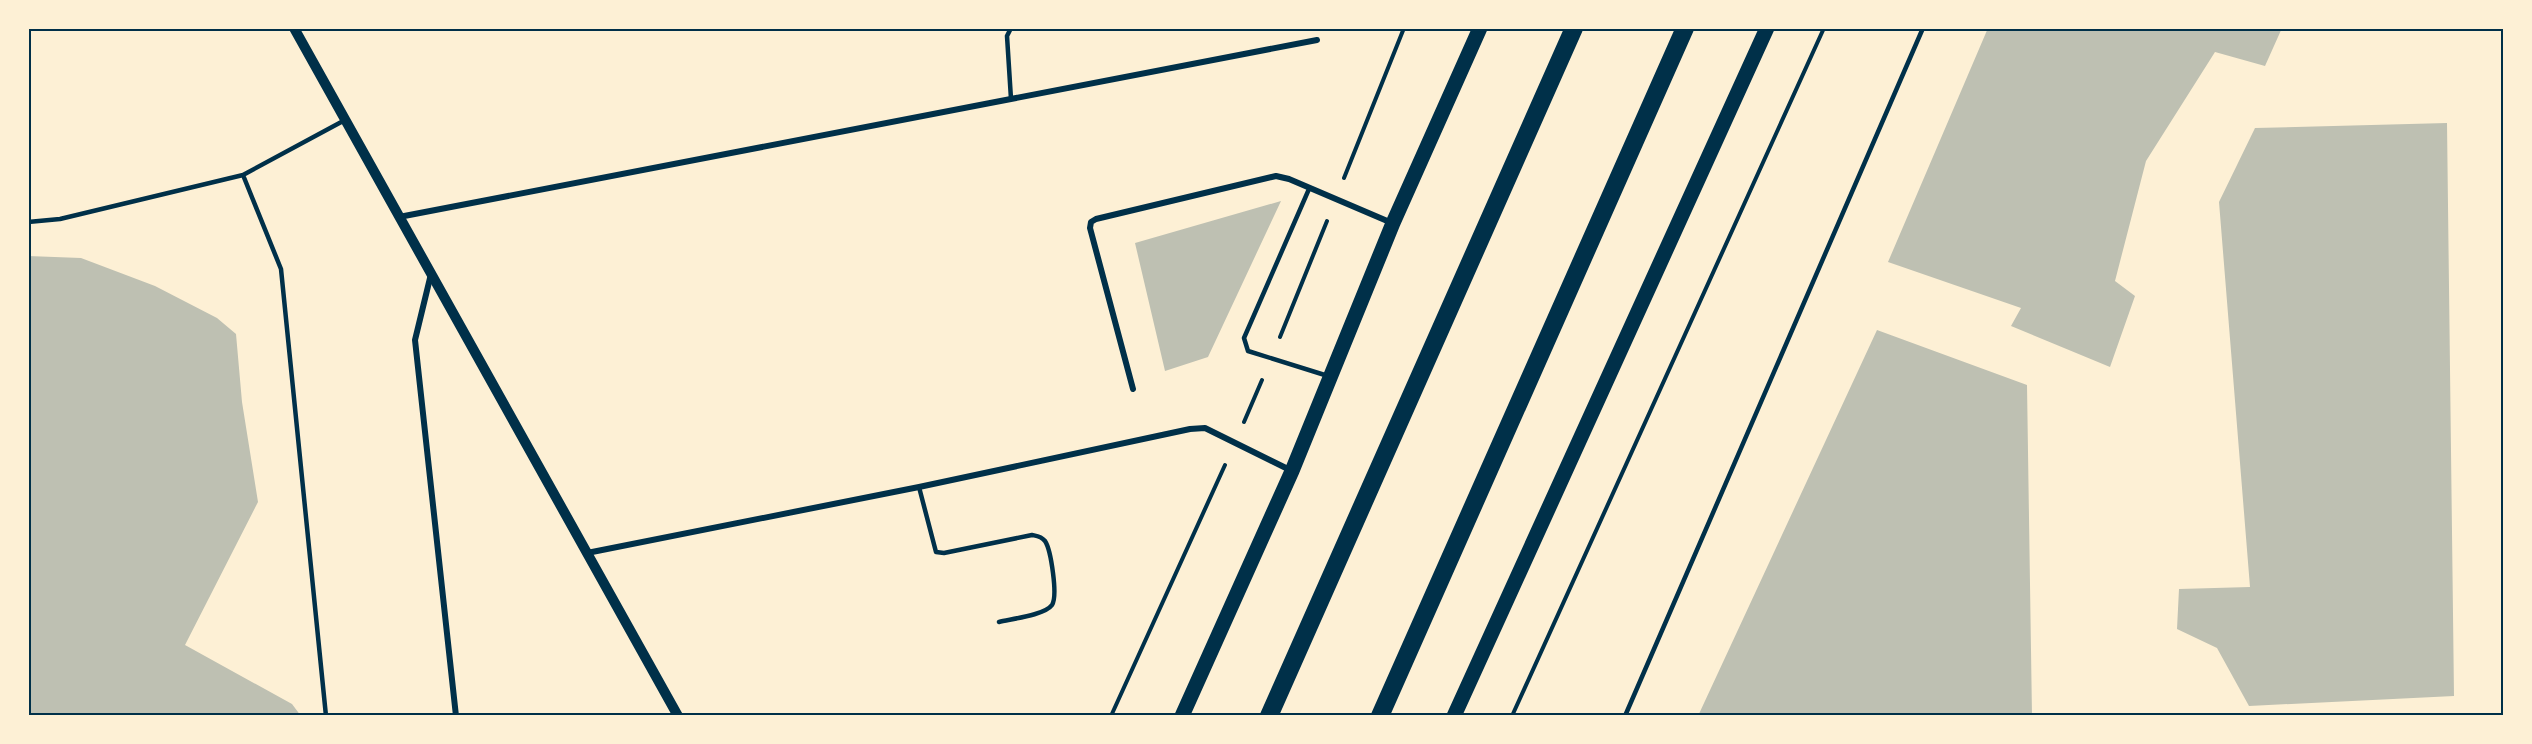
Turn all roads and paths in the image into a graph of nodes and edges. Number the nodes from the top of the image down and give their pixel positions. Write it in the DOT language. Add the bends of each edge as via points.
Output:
graph roads {
  1 [pos="294,28"];
  2 [pos="1011,28"];
  3 [pos="1480,28"];
  4 [pos="1574,28"];
  5 [pos="1685,28"];
  6 [pos="1767,28"];
  7 [pos="1824,28"];
  8 [pos="1923,28"];
  9 [pos="1317,40"];
  10 [pos="1011,99"];
  11 [pos="345,120"];
  12 [pos="243,175"];
  13 [pos="1309,189"];
  14 [pos="399,217"];
  15 [pos="28,222"];
  16 [pos="1393,223"];
  17 [pos="431,274"];
  18 [pos="1330,377"];
  19 [pos="1133,389"];
  20 [pos="1292,471"];
  21 [pos="919,487"];
  22 [pos="587,553"];
  23 [pos="999,622"];
  24 [pos="326,716"];
  25 [pos="456,716"];
  26 [pos="678,716"];
  27 [pos="1182,716"];
  28 [pos="1269,716"];
  29 [pos="1380,716"];
  30 [pos="1454,716"];
  31 [pos="1512,716"];
  32 [pos="1625,716"];
  1 -- 11 [label="street"];
  2 -- 10 [label="lane" via="1007,36"];
  3 -- 16 [label="main road"];
  4 -- 28 [label="highway"];
  5 -- 29 [label="highway"];
  6 -- 30 [label="main road"];
  7 -- 31 [label="path"];
  8 -- 32 [label="lane"];
  9 -- 10 [label="street"];
  10 -- 14 [label="street"];
  11 -- 12 [label="lane"];
  11 -- 14 [label="street"];
  12 -- 15 [label="lane" via="60,219"];
  12 -- 24 [label="lane" via="281,269"];
  13 -- 16 [label="street"];
  13 -- 18 [label="lane" via="1244,344 1248,351"];
  13 -- 19 [label="street" via="1276,176 1091,222 1089,228"];
  14 -- 17 [label="street"];
  16 -- 18 [label="main road"];
  17 -- 22 [label="street"];
  17 -- 25 [label="street" via="415,340"];
  18 -- 20 [label="main road"];
  20 -- 21 [label="street" via="1205,428"];
  20 -- 27 [label="main road"];
  21 -- 22 [label="street"];
  21 -- 23 [label="lane" via="936,552 1032,535 1046,542 1054,576 1052,606"];
  22 -- 26 [label="street"];
}
